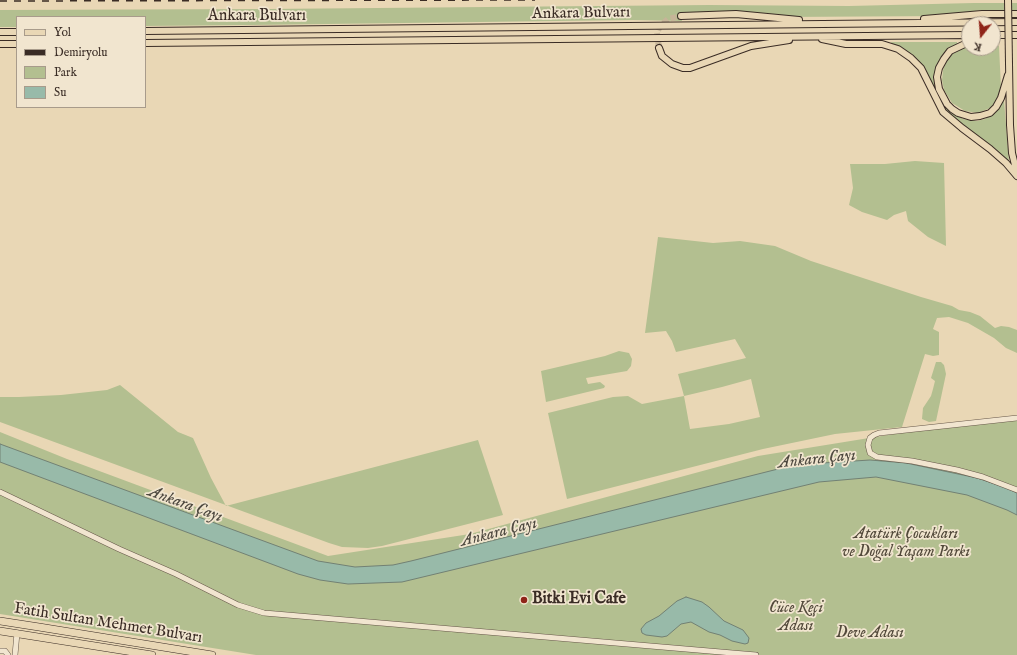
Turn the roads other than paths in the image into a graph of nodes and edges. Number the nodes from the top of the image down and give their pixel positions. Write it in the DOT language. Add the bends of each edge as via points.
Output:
graph roads {
  1 [pos="1008,0"];
  2 [pos="1017,14"];
  3 [pos="681,16"];
  4 [pos="1017,22"];
  5 [pos="854,24"];
  6 [pos="146,31"];
  7 [pos="0,32"];
  8 [pos="16,32"];
  9 [pos="961,35"];
  10 [pos="1001,35"];
  11 [pos="1017,35"];
  12 [pos="807,37"];
  13 [pos="146,43"];
  14 [pos="0,44"];
  15 [pos="16,44"];
  16 [pos="961,46"];
  17 [pos="659,48"];
  18 [pos="1008,75"];
  19 [pos="1017,173"];
  20 [pos="1017,176"];
  21 [pos="1017,418"];
  22 [pos="1017,490"];
  23 [pos="0,492"];
  24 [pos="0,622"];
  25 [pos="0,630"];
  26 [pos="17,633"];
  27 [pos="0,651"];
  28 [pos="8,655"];
  29 [pos="15,655"];
  30 [pos="152,655"];
  31 [pos="212,655"];
  32 [pos="756,655"];
  1 -- 18 [label="main road, bridge"];
  2 -- 5 [label="main road" via="982,14"];
  3 -- 5 [label="main road" via="736,14"];
  4 -- 5 [label="main road, Ankara Bulvarı"];
  5 -- 6 [label="main road, Ankara Bulvarı"];
  7 -- 8 [label="main road"];
  9 -- 12 [label="main road, Ankara Bulvarı"];
  10 -- 11 [label="main road"];
  12 -- 13 [label="main road, Ankara Bulvarı"];
  12 -- 17 [label="main road" via="751,46 690,68 672,64 662,56"];
  12 -- 20 [label="main road" via="846,44 882,44 898,49 921,68 943,112 990,149"];
  14 -- 15 [label="main road"];
  16 -- 18 [label="main road" via="950,51 939,68 937,77 939,89 947,104 958,113 971,117 990,113 1001,98"];
  18 -- 19 [label="main road" via="1012,153"];
  21 -- 22 [label="street" via="879,433 872,436 868,445 870,453 877,457 927,463 957,470"];
  23 -- 32 [label="street" via="238,605 264,613"];
  24 -- 31 [label="highway, Fatih Sultan Mehmet Bulvarı"];
  25 -- 26 [label="highway, Fatih Sultan Mehmet Bulvarı"];
  26 -- 29 [label="street"];
  26 -- 30 [label="highway, Fatih Sultan Mehmet Bulvarı"];
  27 -- 28 [label="street"];
}
